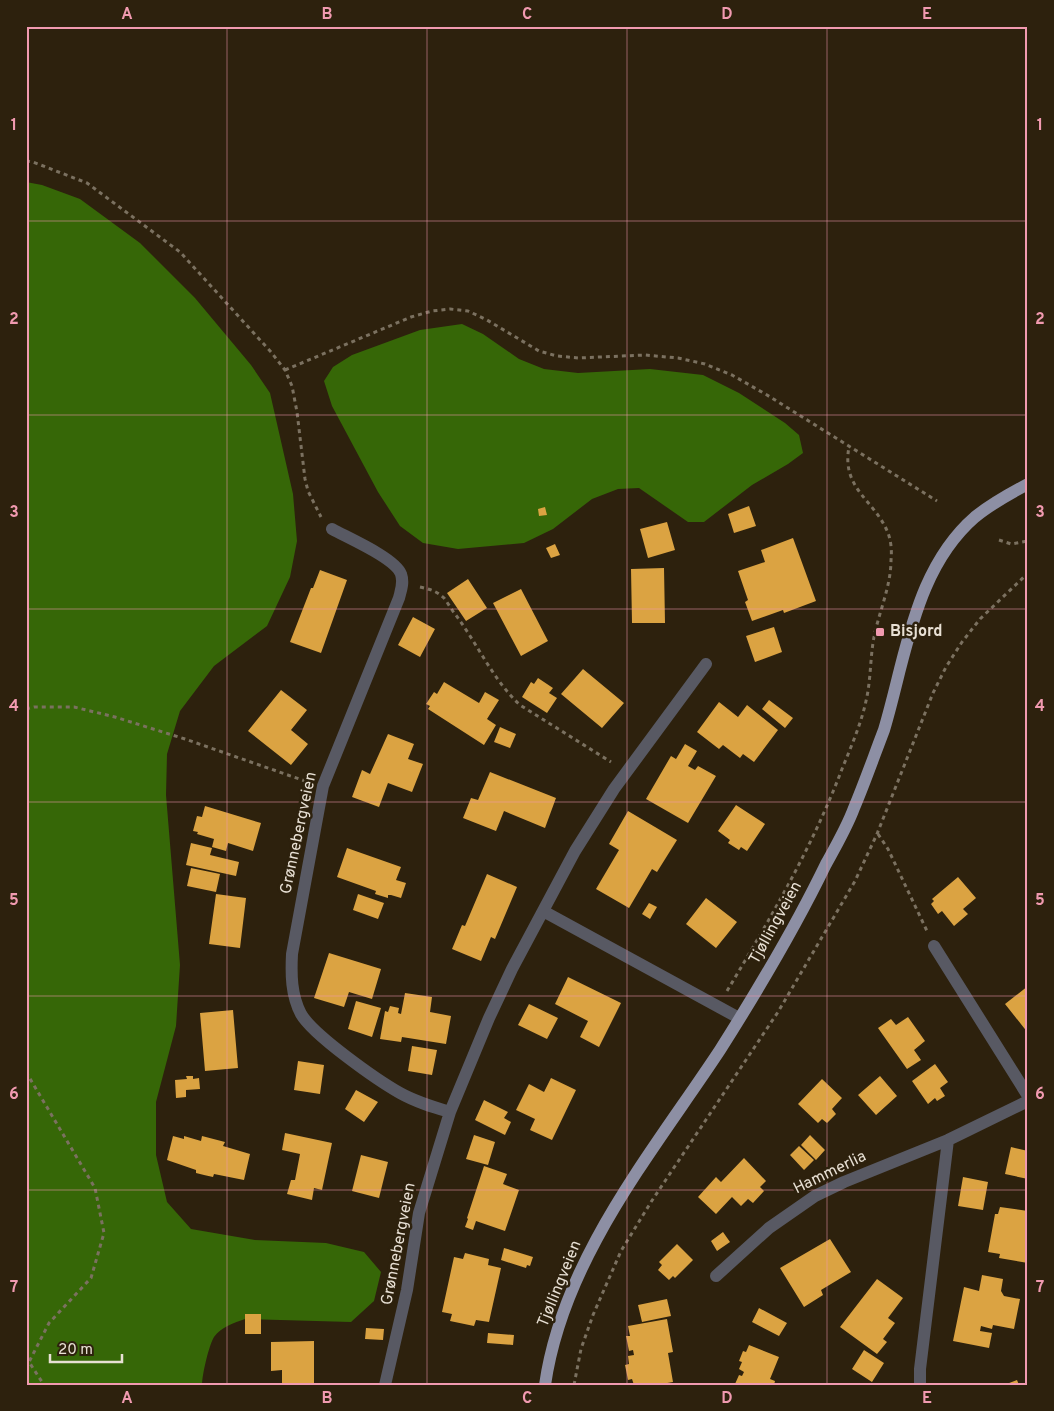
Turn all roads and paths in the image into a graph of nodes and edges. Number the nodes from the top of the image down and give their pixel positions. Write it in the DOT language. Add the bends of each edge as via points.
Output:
graph roads {
  1 [pos="26,161"];
  2 [pos="284,370"];
  3 [pos="849,447"];
  4 [pos="1028,484"];
  5 [pos="937,501"];
  6 [pos="332,529"];
  7 [pos="999,540"];
  8 [pos="1028,541"];
  9 [pos="402,585"];
  10 [pos="706,664"];
  11 [pos="26,709"];
  12 [pos="626,772"];
  13 [pos="323,786"];
  14 [pos="878,834"];
  15 [pos="543,912"];
  16 [pos="934,946"];
  17 [pos="718,1006"];
  18 [pos="739,1018"];
  19 [pos="26,1072"];
  20 [pos="1028,1096"];
  21 [pos="1028,1101"];
  22 [pos="450,1112"];
  23 [pos="948,1140"];
  24 [pos="716,1276"];
  25 [pos="44,1385"];
  26 [pos="385,1385"];
  27 [pos="545,1385"];
  28 [pos="920,1385"];
  1 -- 2 [label="path" via="88,182 180,252"];
  2 -- 3 [label="path" via="411,317 450,309 468,311 539,351 557,356 645,355 705,364 767,395"];
  2 -- 6 [label="path" via="292,386 308,491 320,516"];
  3 -- 5 [label="path"];
  3 -- 17 [label="path" via="848,471 854,485 881,521 891,546 892,561 874,636 866,702 852,746 811,843"];
  4 -- 18 [label="main road, Tjøllingveien" via="975,518 941,557 922,593 885,726 854,810 802,911"];
  6 -- 9 [label="street" via="392,562 401,576"];
  7 -- 8 [label="path" via="1011,544"];
  9 -- 12 [label="path" via="432,590 444,598 506,690 520,705"];
  9 -- 13 [label="street, Grønnebergveien"];
  10 -- 12 [label="street, Grønnebergveien"];
  11 -- 13 [label="path" via="74,707 115,717"];
  12 -- 15 [label="street, Grønnebergveien" via="576,851"];
  13 -- 22 [label="street, Grønnebergveien" via="292,954 291,975 297,1004 313,1028 367,1071 401,1093"];
  14 -- 16 [label="path"];
  15 -- 17 [label="street"];
  15 -- 22 [label="street, Grønnebergveien" via="493,1009"];
  16 -- 20 [label="street"];
  17 -- 18 [label="street"];
  18 -- 27 [label="main road, Tjøllingveien" via="583,1262 554,1343"];
  19 -- 25 [label="path" via="96,1188 104,1233 91,1278 49,1324 29,1362"];
  21 -- 23 [label="street, Hammerlia"];
  22 -- 26 [label="street, Grønnebergveien" via="419,1213 407,1290"];
  23 -- 24 [label="street, Hammerlia" via="814,1196 769,1228"];
  23 -- 28 [label="street"];
}
